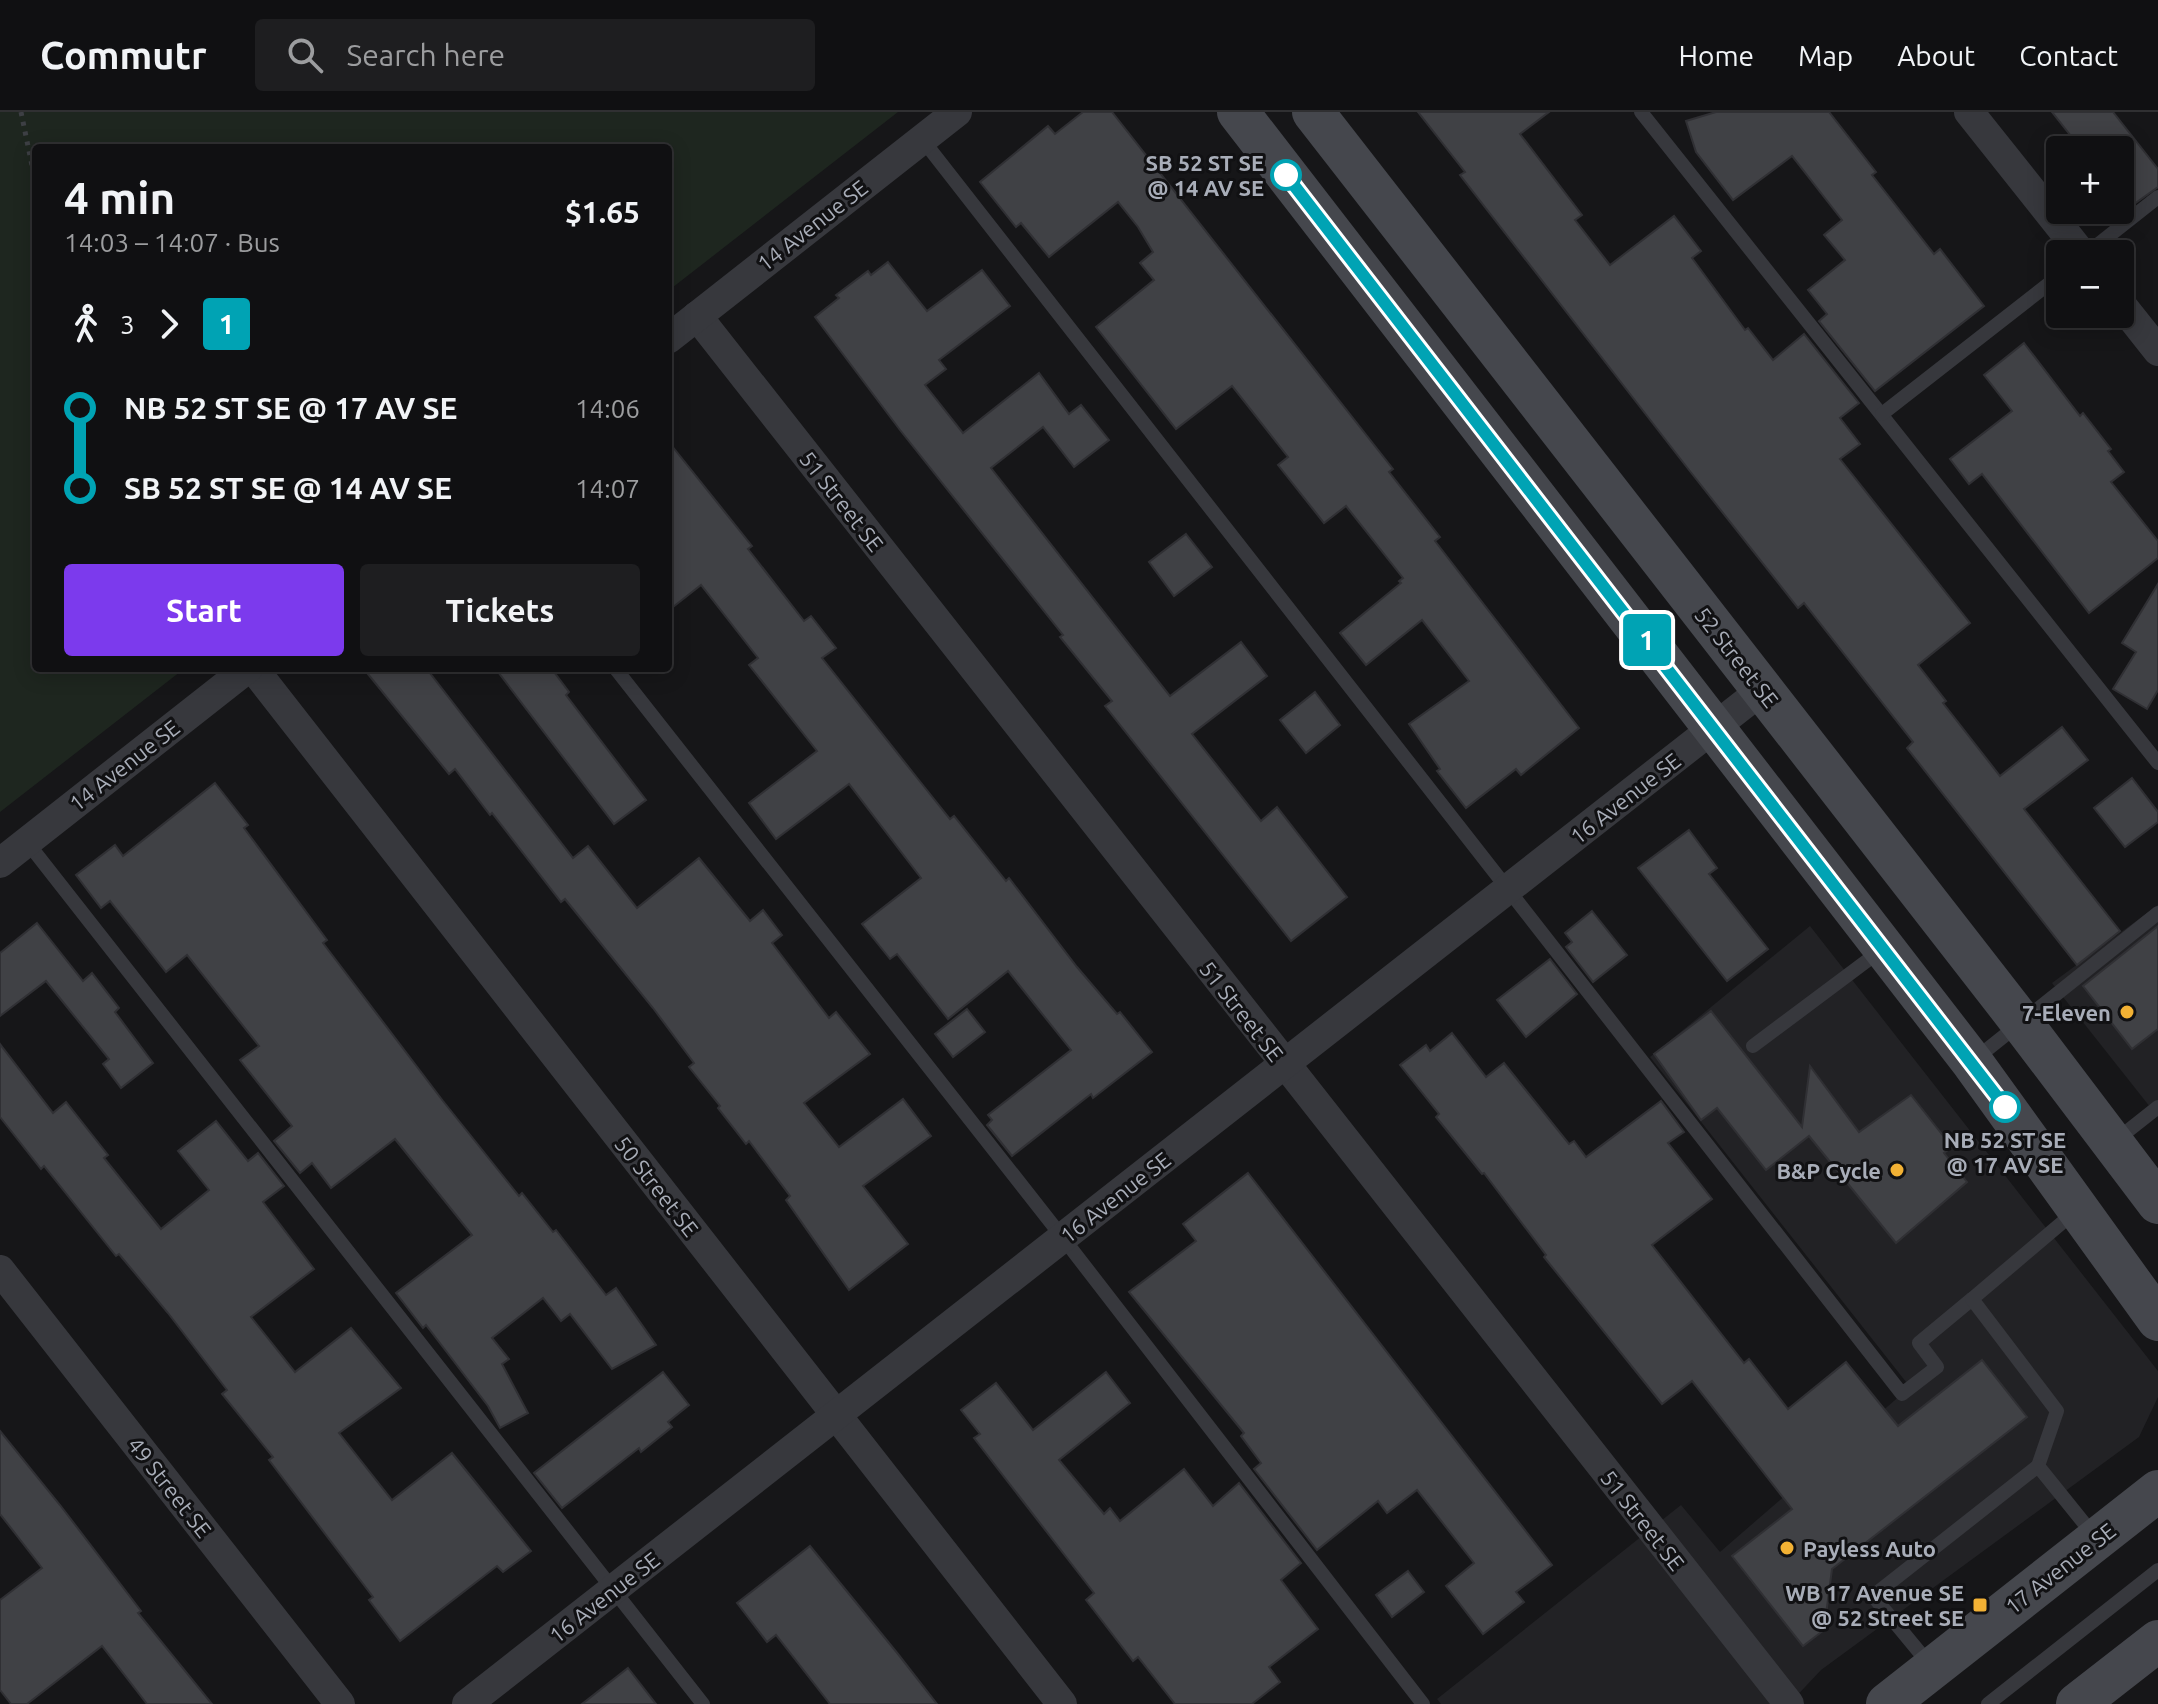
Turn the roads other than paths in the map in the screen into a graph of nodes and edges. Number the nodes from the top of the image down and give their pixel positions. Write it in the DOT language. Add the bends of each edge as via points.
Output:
graph roads {
  1 [pos="957,112"];
  2 [pos="1238,112"];
  3 [pos="1313,112"];
  4 [pos="1641,112"];
  5 [pos="1969,112"];
  6 [pos="922,139"];
  7 [pos="2158,197"];
  8 [pos="2073,240"];
  9 [pos="2102,240"];
  10 [pos="2046,286"];
  11 [pos="697,316"];
  12 [pos="2134,321"];
  13 [pos="672,336"];
  14 [pos="2158,351"];
  15 [pos="1882,414"];
  16 [pos="245,672"];
  17 [pos="253,672"];
  18 [pos="618,672"];
  19 [pos="1762,690"];
  20 [pos="1714,728"];
  21 [pos="2158,763"];
  22 [pos="27,842"];
  23 [pos="0,863"];
  24 [pos="1507,890"];
  25 [pos="2158,913"];
  26 [pos="1884,949"];
  27 [pos="2021,1022"];
  28 [pos="1753,1046"];
  29 [pos="1972,1062"];
  30 [pos="1284,1065"];
  31 [pos="2158,1107"];
  32 [pos="2111,1143"];
  33 [pos="2158,1203"];
  34 [pos="2079,1209"];
  35 [pos="1063,1238"];
  36 [pos="0,1270"];
  37 [pos="1972,1299"];
  38 [pos="2158,1320"];
  39 [pos="836,1415"];
  40 [pos="2038,1466"];
  41 [pos="2158,1491"];
  42 [pos="2097,1539"];
  43 [pos="2158,1570"];
  44 [pos="613,1590"];
  45 [pos="2158,1641"];
  46 [pos="1932,1668"];
  47 [pos="340,1704"];
  48 [pos="467,1704"];
  49 [pos="703,1704"];
  50 [pos="1062,1704"];
  51 [pos="1423,1704"];
  52 [pos="1789,1704"];
  53 [pos="1887,1704"];
  54 [pos="1988,1704"];
  55 [pos="2077,1704"];
  1 -- 6 [label="street, 14 Avenue SE"];
  2 -- 20 [label="main road"];
  3 -- 19 [label="main road, 52 Street SE"];
  4 -- 15 [label="lane"];
  5 -- 8 [label="street"];
  6 -- 11 [label="street, 14 Avenue SE"];
  6 -- 24 [label="lane"];
  7 -- 9 [label="lane"];
  10 -- 15 [label="lane"];
  11 -- 13 [label="street, 14 Avenue SE"];
  11 -- 30 [label="street, 51 Street SE"];
  12 -- 14 [label="street"];
  15 -- 21 [label="lane"];
  16 -- 22 [label="street, 14 Avenue SE"];
  17 -- 39 [label="street, 50 Street SE"];
  18 -- 35 [label="lane"];
  19 -- 20 [label="street, 16 Avenue SE"];
  19 -- 27 [label="main road, 52 Street SE"];
  20 -- 24 [label="street, 16 Avenue SE"];
  20 -- 26 [label="main road"];
  22 -- 23 [label="street, 14 Avenue SE"];
  22 -- 44 [label="lane"];
  24 -- 30 [label="street, 16 Avenue SE"];
  24 -- 37 [label="lane" via="1902,1394 1937,1367 1919,1343"];
  25 -- 27 [label="lane"];
  26 -- 28 [label="lane"];
  26 -- 29 [label="main road"];
  27 -- 29 [label="lane"];
  27 -- 32 [label="main road, 52 Street SE"];
  29 -- 34 [label="main road"];
  30 -- 35 [label="street, 16 Avenue SE"];
  30 -- 52 [label="street, 51 Street SE"];
  31 -- 32 [label="lane"];
  32 -- 33 [label="main road, 52 Street SE"];
  34 -- 37 [label="lane"];
  34 -- 38 [label="main road"];
  35 -- 39 [label="street, 16 Avenue SE"];
  35 -- 51 [label="lane"];
  36 -- 47 [label="street, 49 Street SE"];
  37 -- 40 [label="lane" via="2057,1411"];
  39 -- 44 [label="street, 16 Avenue SE"];
  39 -- 50 [label="street, 50 Street SE"];
  40 -- 42 [label="lane"];
  40 -- 46 [label="lane" via="1873,1596"];
  41 -- 42 [label="main road, 17 Avenue SE"];
  42 -- 46 [label="main road, 17 Avenue SE"];
  43 -- 54 [label="lane"];
  44 -- 48 [label="street, 16 Avenue SE"];
  44 -- 49 [label="lane"];
  45 -- 55 [label="main road"];
  46 -- 53 [label="main road, 17 Avenue SE"];
}
